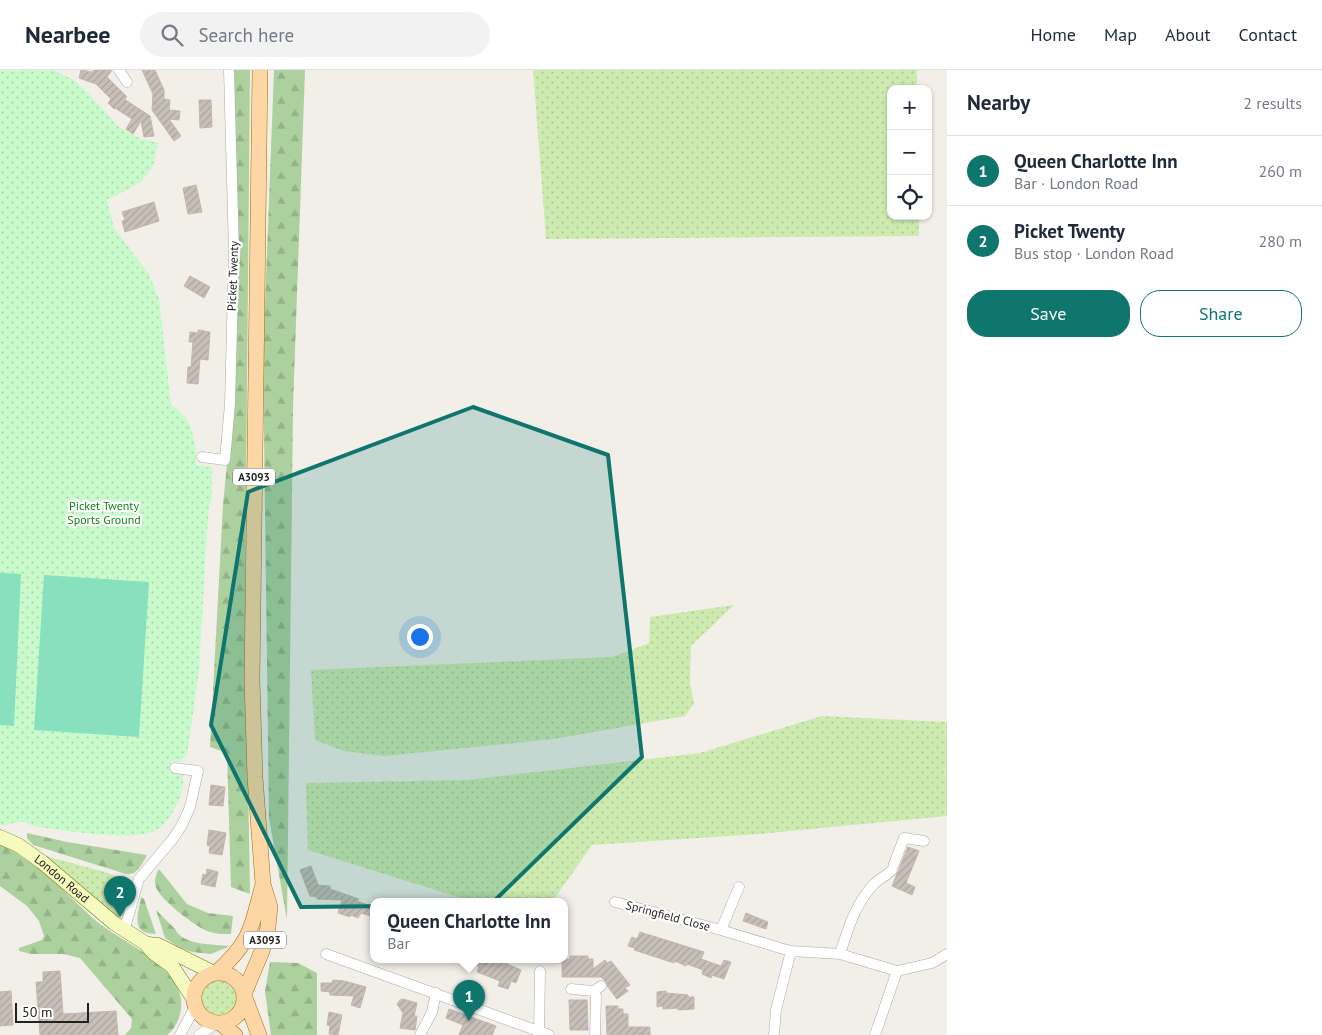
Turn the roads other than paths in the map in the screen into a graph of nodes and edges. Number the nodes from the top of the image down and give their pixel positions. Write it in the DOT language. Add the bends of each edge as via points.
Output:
graph roads {
  1 [pos="119,70"];
  2 [pos="230,70"];
  3 [pos="260,70"];
  4 [pos="128,82"];
  5 [pos="202,458"];
  6 [pos="175,768"];
  7 [pos="0,836"];
  8 [pos="924,841"];
  9 [pos="263,884"];
  10 [pos="739,887"];
  11 [pos="615,902"];
  12 [pos="124,930"];
  13 [pos="721,930"];
  14 [pos="145,943"];
  15 [pos="790,951"];
  16 [pos="326,954"];
  17 [pos="840,954"];
  18 [pos="947,954"];
  19 [pos="540,971"];
  20 [pos="897,971"];
  21 [pos="215,973"];
  22 [pos="571,989"];
  23 [pos="436,993"];
  24 [pos="244,996"];
  25 [pos="194,1002"];
  26 [pos="219,1023"];
  27 [pos="542,1034"];
  28 [pos="180,1035"];
  29 [pos="199,1035"];
  30 [pos="235,1035"];
  31 [pos="259,1035"];
  32 [pos="420,1035"];
  33 [pos="595,1035"];
  34 [pos="774,1035"];
  35 [pos="874,1035"];
  1 -- 4 [label="street"];
  2 -- 5 [label="street, Picket Twenty" via="234,251 230,404 225,460"];
  3 -- 9 [label="main road, A3093" via="252,663 255,776"];
  6 -- 12 [label="street" via="198,771 190,807 176,834 138,879"];
  7 -- 12 [label="main road, London Road" via="52,869"];
  8 -- 17 [label="street" via="904,838 893,867 860,901"];
  9 -- 21 [label="main road, A3093" via="249,935 236,955"];
  9 -- 24 [label="main road, A3093" via="270,907 269,919 259,960"];
  10 -- 13 [label="street, Springfield Close"];
  11 -- 13 [label="street, Springfield Close"];
  12 -- 14 [label="main road, London Road"];
  13 -- 15 [label="street, Springfield Close"];
  14 -- 21 [label="main road, London Road" via="158,945"];
  14 -- 25 [label="main road, London Road" via="172,966"];
  15 -- 17 [label="street, Springfield Close"];
  15 -- 34 [label="street" via="776,1010"];
  16 -- 23 [label="street"];
  17 -- 20 [label="street, Springfield Close"];
  18 -- 20 [label="street, Springfield Close" via="926,965"];
  19 -- 27 [label="street"];
  20 -- 35 [label="street"];
  21 -- 24 [label="main road" via="234,978 242,986"];
  21 -- 25 [label="main road" via="200,980"];
  22 -- 33 [label="street" via="598,988"];
  23 -- 27 [label="street"];
  23 -- 32 [label="street" via="432,1012"];
  24 -- 26 [label="main road" via="244,1005 238,1015 228,1022"];
  24 -- 31 [label="main road"];
  25 -- 26 [label="main road" via="204,1018"];
  25 -- 28 [label="street"];
  26 -- 29 [label="street"];
  26 -- 30 [label="main road"];
}
